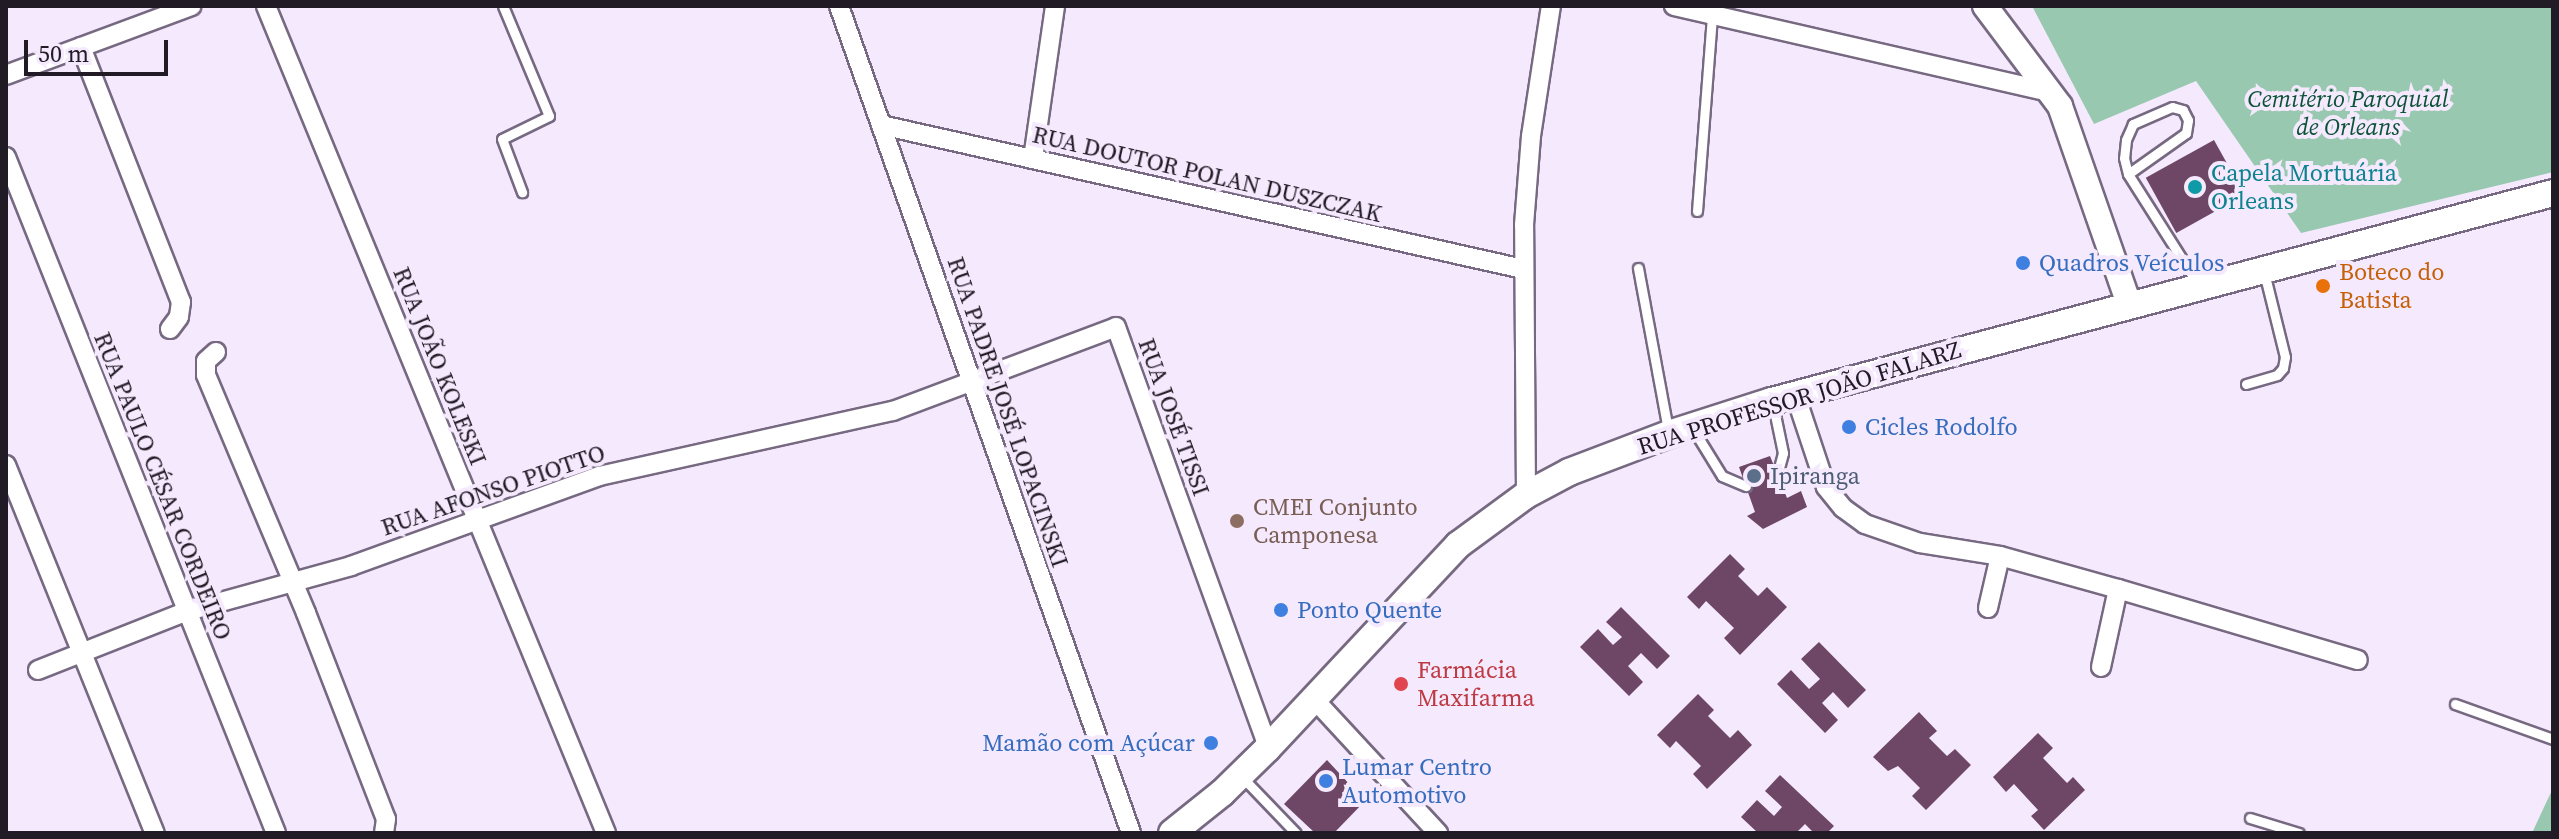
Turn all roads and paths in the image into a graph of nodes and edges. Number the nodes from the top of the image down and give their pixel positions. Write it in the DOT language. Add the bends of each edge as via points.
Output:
graph roads {
  1 [pos="192,6"];
  2 [pos="266,6"];
  3 [pos="503,6"];
  4 [pos="839,6"];
  5 [pos="1055,6"];
  6 [pos="1551,6"];
  7 [pos="1674,6"];
  8 [pos="1985,6"];
  9 [pos="1712,15"];
  10 [pos="81,47"];
  11 [pos="6,75"];
  12 [pos="2051,92"];
  13 [pos="881,125"];
  14 [pos="6,157"];
  15 [pos="1033,159"];
  16 [pos="2128,174"];
  17 [pos="522,192"];
  18 [pos="2553,193"];
  19 [pos="1697,211"];
  20 [pos="1638,268"];
  21 [pos="1523,269"];
  22 [pos="2264,269"];
  23 [pos="2199,286"];
  24 [pos="2129,304"];
  25 [pos="1116,327"];
  26 [pos="170,329"];
  27 [pos="216,352"];
  28 [pos="972,381"];
  29 [pos="2246,384"];
  30 [pos="1783,398"];
  31 [pos="1680,430"];
  32 [pos="6,465"];
  33 [pos="1777,476"];
  34 [pos="1746,486"];
  35 [pos="1526,495"];
  36 [pos="477,520"];
  37 [pos="2000,556"];
  38 [pos="294,584"];
  39 [pos="2118,589"];
  40 [pos="1988,608"];
  41 [pos="188,611"];
  42 [pos="82,653"];
  43 [pos="2358,660"];
  44 [pos="2101,667"];
  45 [pos="38,670"];
  46 [pos="1314,699"];
  47 [pos="2455,704"];
  48 [pos="2553,739"];
  49 [pos="1268,748"];
  50 [pos="1240,776"];
  51 [pos="2250,818"];
  52 [pos="155,833"];
  53 [pos="276,833"];
  54 [pos="384,833"];
  55 [pos="606,833"];
  56 [pos="1131,833"];
  57 [pos="1172,833"];
  58 [pos="1296,833"];
  59 [pos="1438,833"];
  60 [pos="2299,833"];
  1 -- 10 [label="street"];
  2 -- 36 [label="street, RUA JOÃO KOLESKI"];
  3 -- 17 [label="lane" via="549,116 502,139"];
  4 -- 13 [label="street, RUA PADRE JOSÉ LOPACINSKI"];
  5 -- 15 [label="street"];
  6 -- 21 [label="street" via="1531,136"];
  7 -- 9 [label="street"];
  8 -- 12 [label="street"];
  9 -- 12 [label="street"];
  9 -- 19 [label="lane"];
  10 -- 11 [label="street"];
  10 -- 26 [label="street" via="181,302"];
  12 -- 24 [label="street"];
  13 -- 15 [label="street, RUA DOUTOR POLAN DUSZCZAK"];
  13 -- 28 [label="street, RUA PADRE JOSÉ LOPACINSKI"];
  14 -- 41 [label="street, RUA PAULO CÉSAR CORDEIRO"];
  15 -- 21 [label="street, RUA DOUTOR POLAN DUSZCZAK"];
  16 -- 16 [label="lane" via="2186,133 2183,110 2172,107 2133,124 2124,158"];
  16 -- 23 [label="lane"];
  18 -- 22 [label="main road, RUA PROFESSOR JOÃO FALARZ"];
  20 -- 31 [label="lane"];
  21 -- 35 [label="street"];
  22 -- 23 [label="main road, RUA PROFESSOR JOÃO FALARZ"];
  22 -- 29 [label="lane" via="2285,357 2277,375"];
  23 -- 24 [label="main road, RUA PROFESSOR JOÃO FALARZ"];
  24 -- 30 [label="main road, RUA PROFESSOR JOÃO FALARZ"];
  25 -- 28 [label="street, RUA AFONSO PIOTTO"];
  25 -- 49 [label="street, RUA JOSÉ TISSI"];
  27 -- 38 [label="street" via="206,361 206,375"];
  28 -- 36 [label="street, RUA AFONSO PIOTTO" via="874,416 615,471"];
  28 -- 56 [label="street, RUA PADRE JOSÉ LOPACINSKI"];
  30 -- 31 [label="main road, RUA PROFESSOR JOÃO FALARZ"];
  30 -- 33 [label="lane" via="1783,453"];
  30 -- 37 [label="street" via="1826,487 1843,508 1865,524 1920,543"];
  31 -- 34 [label="lane" via="1722,476"];
  31 -- 35 [label="main road, RUA PROFESSOR JOÃO FALARZ" via="1569,472"];
  32 -- 42 [label="street"];
  35 -- 46 [label="main road, RUA PROFESSOR JOÃO FALARZ" via="1443,561"];
  36 -- 38 [label="street, RUA AFONSO PIOTTO"];
  36 -- 55 [label="street, RUA JOÃO KOLESKI"];
  37 -- 39 [label="street"];
  37 -- 40 [label="street"];
  38 -- 41 [label="street, RUA AFONSO PIOTTO"];
  38 -- 54 [label="street" via="386,819"];
  39 -- 43 [label="street"];
  39 -- 44 [label="street"];
  41 -- 42 [label="street, RUA AFONSO PIOTTO"];
  41 -- 53 [label="street, RUA PAULO CÉSAR CORDEIRO"];
  42 -- 45 [label="street, RUA AFONSO PIOTTO"];
  42 -- 52 [label="street"];
  46 -- 49 [label="main road, RUA PROFESSOR JOÃO FALARZ"];
  46 -- 59 [label="street"];
  47 -- 48 [label="lane"];
  49 -- 50 [label="main road, RUA PROFESSOR JOÃO FALARZ"];
  50 -- 57 [label="main road, RUA PROFESSOR JOÃO FALARZ"];
  50 -- 58 [label="lane"];
  51 -- 60 [label="lane"];
}
